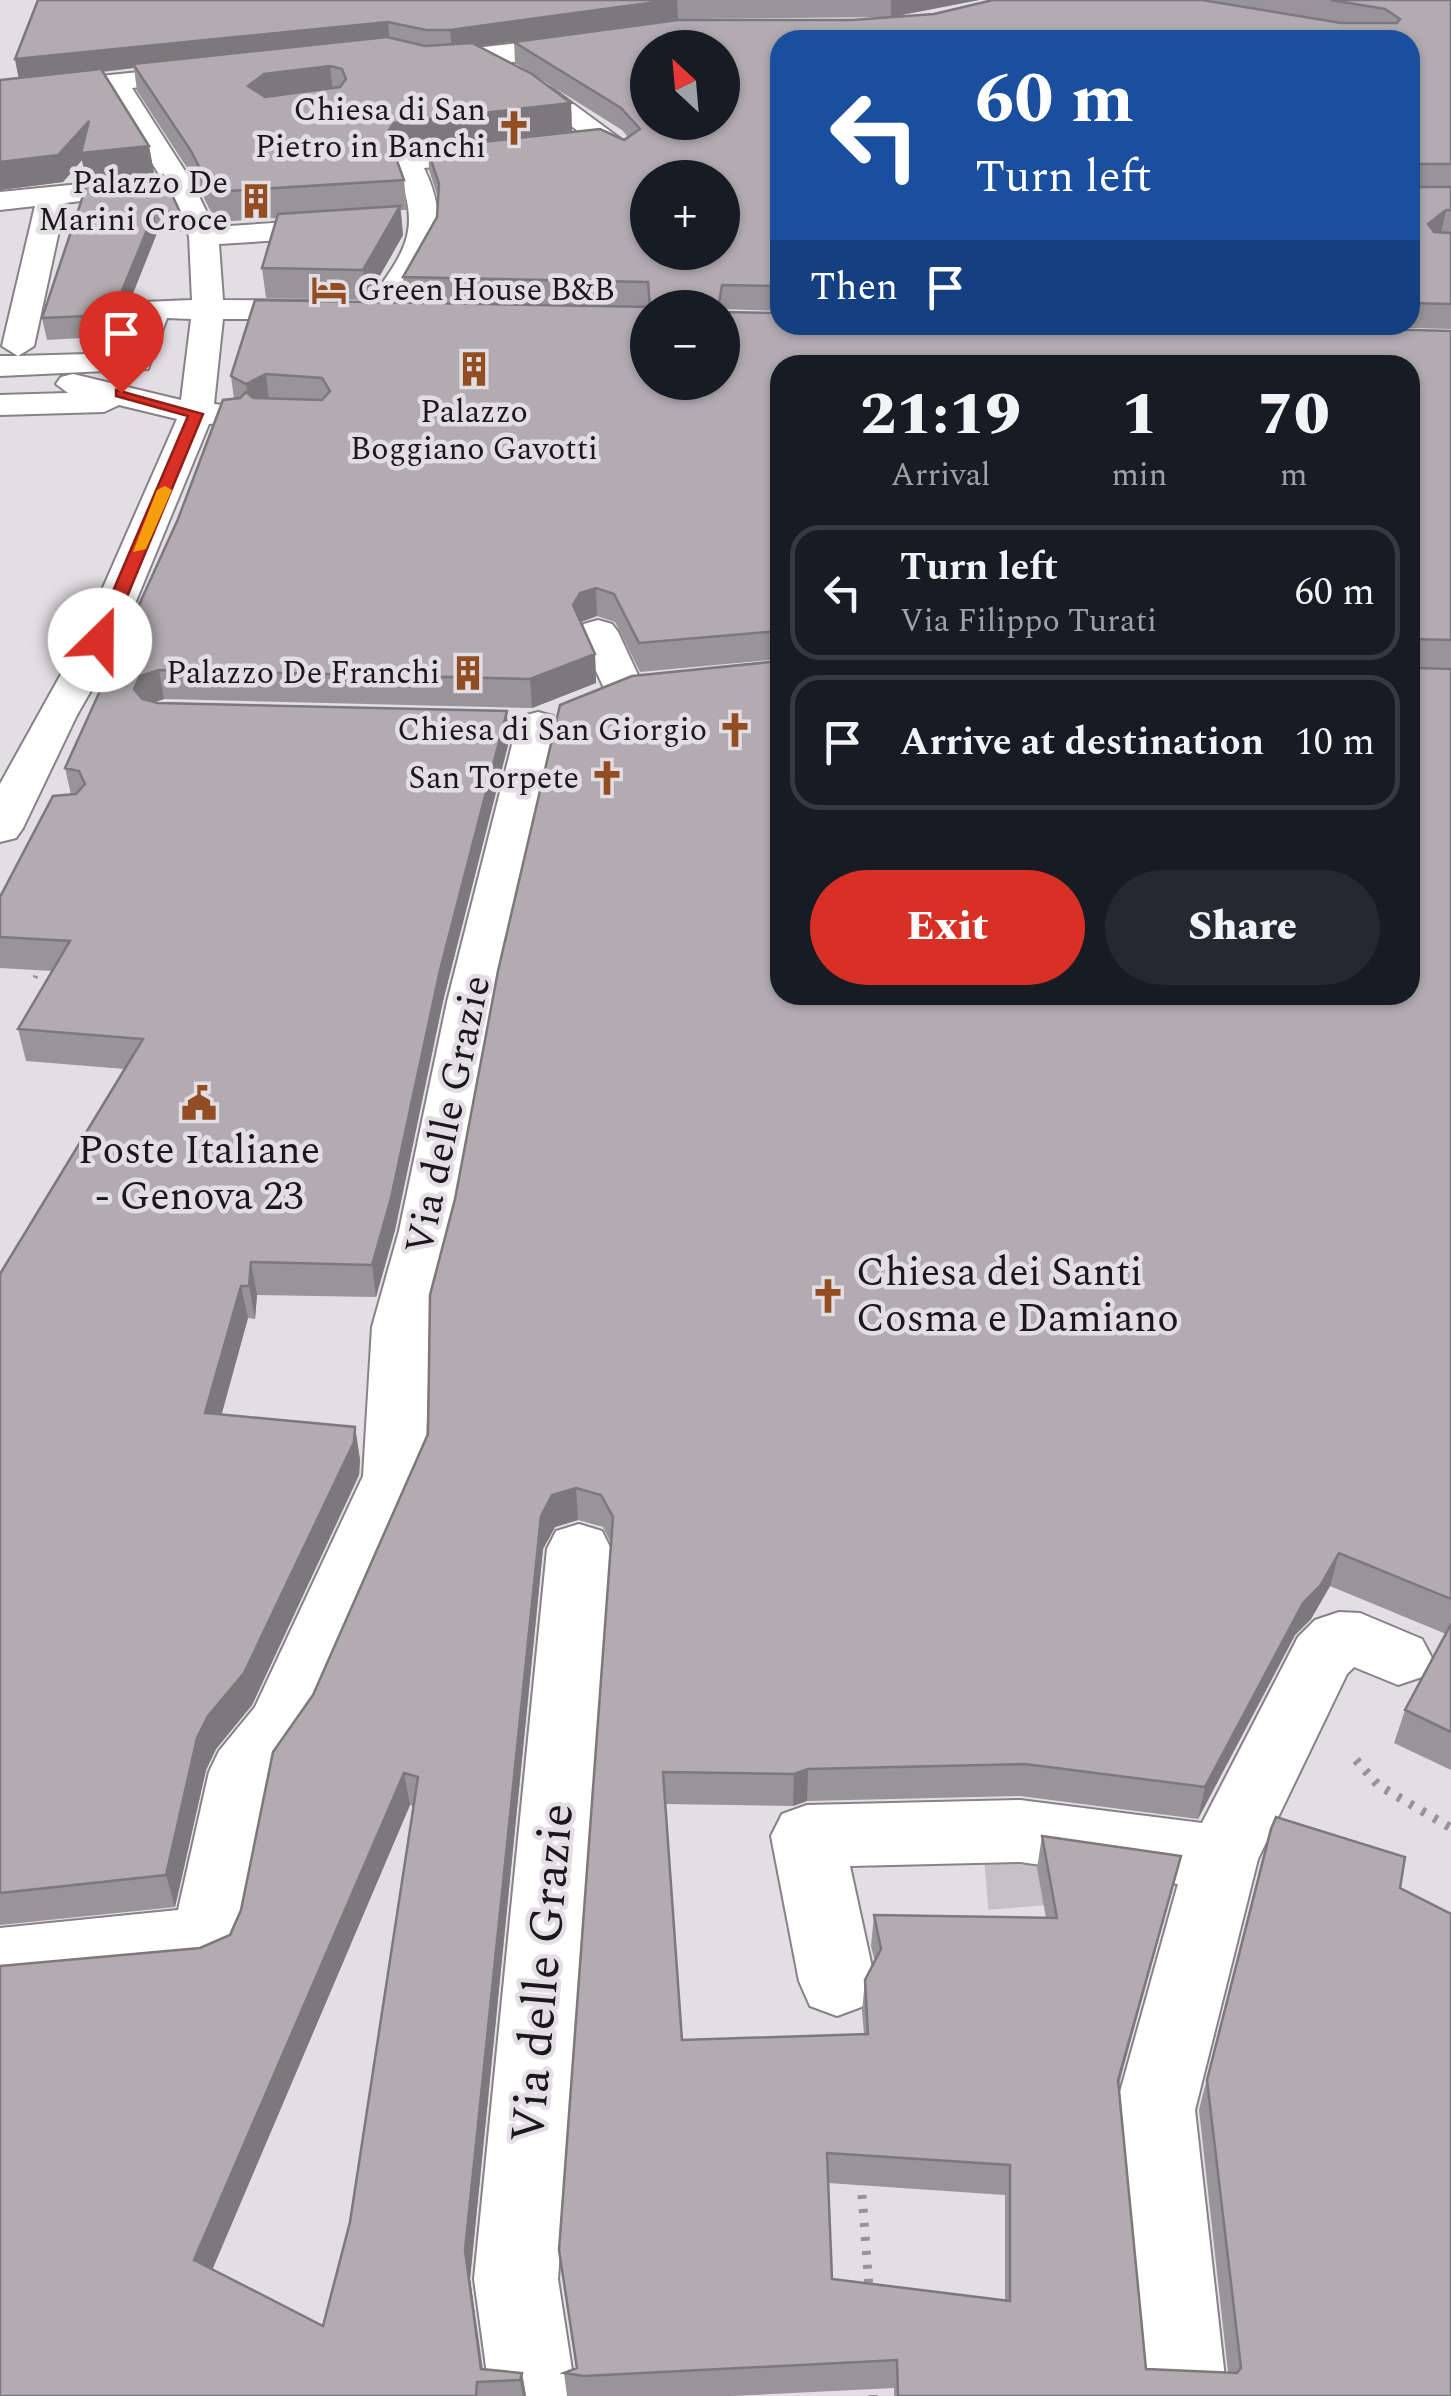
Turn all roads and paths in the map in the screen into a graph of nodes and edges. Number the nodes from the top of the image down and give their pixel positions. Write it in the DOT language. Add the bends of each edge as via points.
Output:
graph roads {
  1 [pos="608,39"];
  2 [pos="390,53"];
  3 [pos="486,57"];
  4 [pos="237,70"];
  5 [pos="116,84"];
  6 [pos="0,94"];
  7 [pos="559,146"];
  8 [pos="524,150"];
  9 [pos="178,182"];
  10 [pos="52,196"];
  11 [pos="0,201"];
  12 [pos="426,222"];
  13 [pos="204,236"];
  14 [pos="208,309"];
  15 [pos="378,312"];
  16 [pos="415,313"];
  17 [pos="9,356"];
  18 [pos="0,385"];
  19 [pos="157,402"];
  20 [pos="0,405"];
  21 [pos="213,414"];
  22 [pos="598,632"];
  23 [pos="56,715"];
  24 [pos="108,715"];
  25 [pos="19,816"];
  26 [pos="579,1549"];
  27 [pos="1398,1658"];
  28 [pos="1222,1858"];
  29 [pos="0,1962"];
  30 [pos="837,1981"];
  31 [pos="860,2175"];
  32 [pos="870,2306"];
  33 [pos="872,2360"];
  34 [pos="534,2396"];
  35 [pos="874,2396"];
  36 [pos="1184,2396"];
  1 -- 3 [label="street"];
  2 -- 3 [label="street" via="427,62"];
  3 -- 7 [label="street" via="617,145"];
  4 -- 5 [label="street"];
  5 -- 6 [label="street"];
  5 -- 9 [label="street"];
  8 -- 12 [label="street" via="408,161"];
  9 -- 10 [label="street"];
  9 -- 13 [label="street"];
  10 -- 11 [label="street"];
  10 -- 17 [label="street"];
  12 -- 13 [label="street"];
  12 -- 15 [label="street" via="408,267"];
  13 -- 14 [label="street"];
  14 -- 15 [label="street"];
  14 -- 17 [label="street" via="154,309 136,362"];
  14 -- 21 [label="street" via="203,350"];
  15 -- 16 [label="street"];
  18 -- 19 [label="street" via="84,384"];
  19 -- 20 [label="street"];
  19 -- 21 [label="street"];
  21 -- 23 [label="street"];
  22 -- 29 [label="street, Via delle Grazie" via="643,687 550,718 472,1002 428,1230 401,1327 394,1476 281,1726 244,1772 209,1941"];
  23 -- 24 [label="street"];
  23 -- 25 [label="street"];
  26 -- 34 [label="street, Via delle Grazie" via="516,2279"];
  27 -- 28 [label="street" via="1360,1640 1339,1639 1322,1656"];
  28 -- 30 [label="street" via="1020,1830 808,1836"];
  28 -- 36 [label="street" via="1155,2110"];
  31 -- 32 [label="path"];
  33 -- 35 [label="path"];
}
